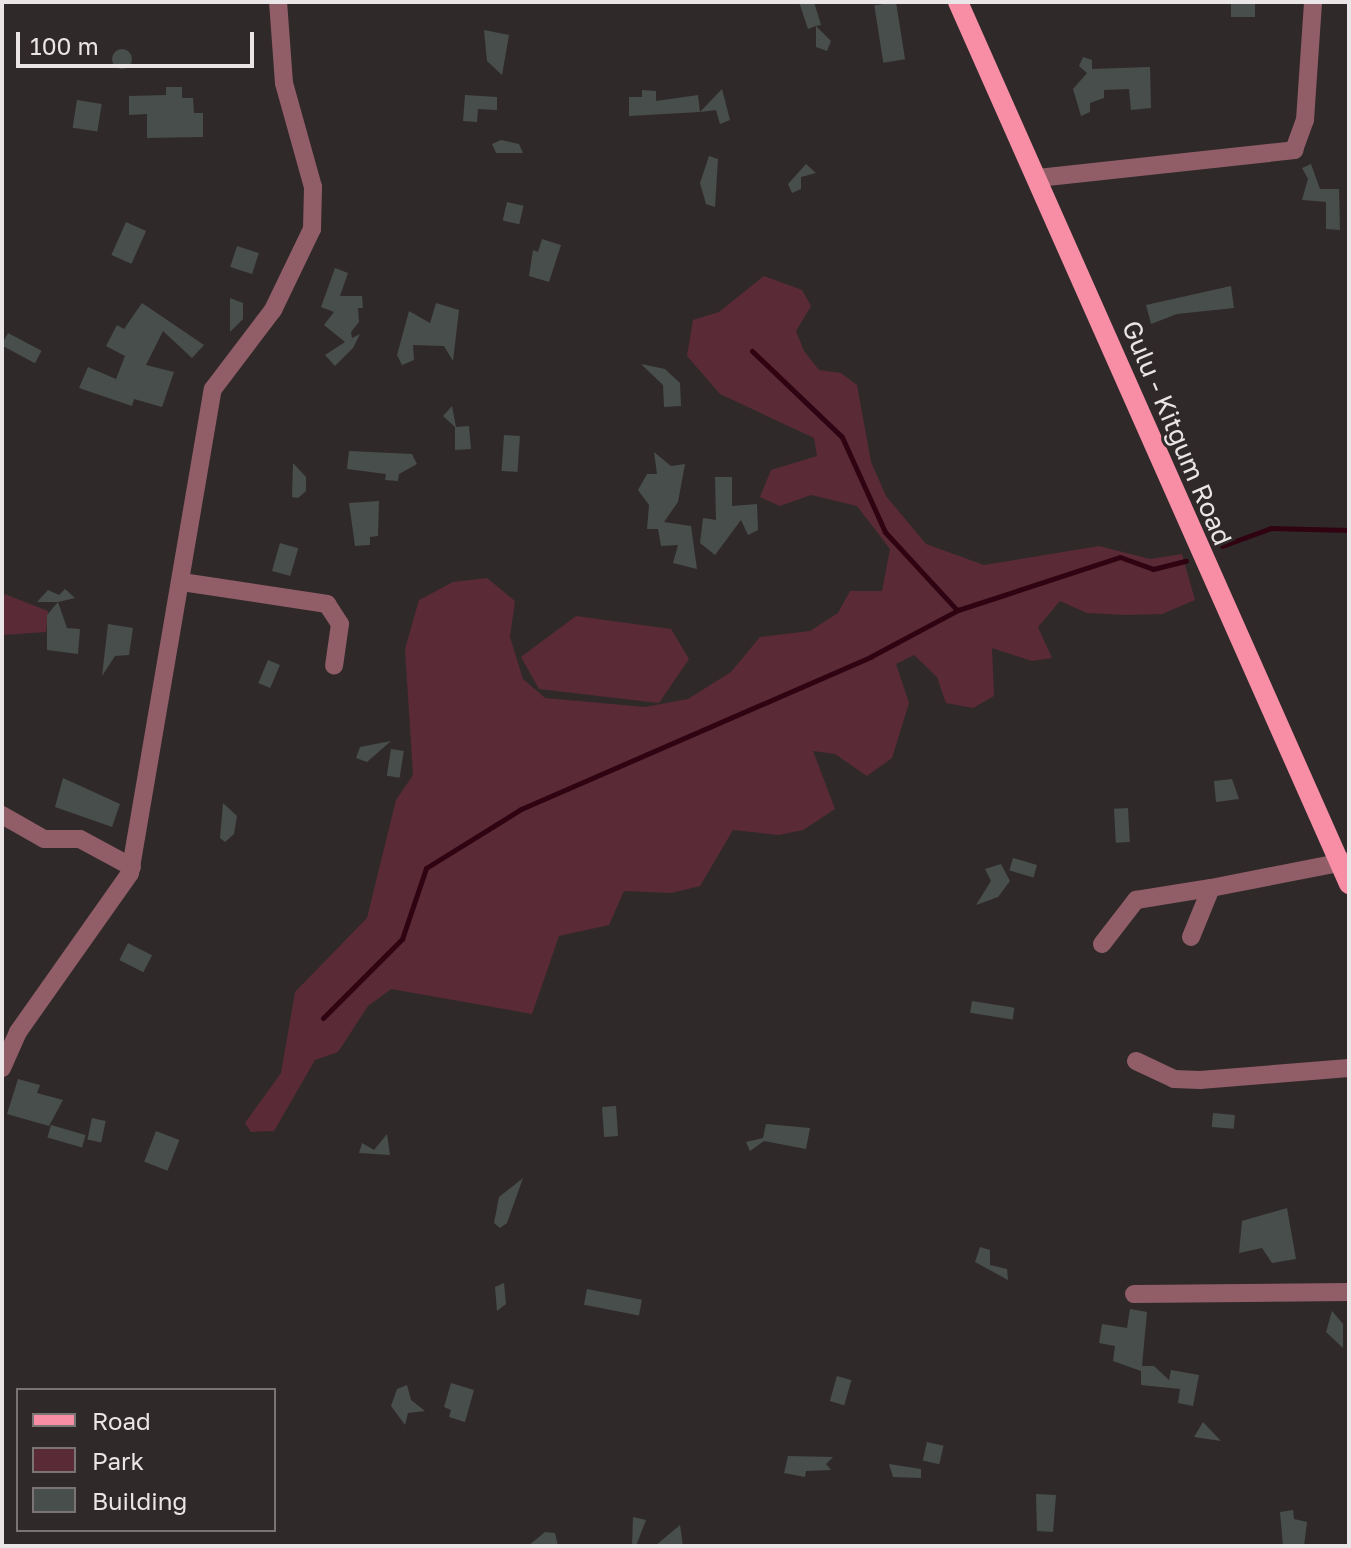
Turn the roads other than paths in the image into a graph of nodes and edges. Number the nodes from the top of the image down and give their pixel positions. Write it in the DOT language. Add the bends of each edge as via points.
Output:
graph roads {
  1 [pos="278,2"];
  2 [pos="958,2"];
  3 [pos="1313,2"];
  4 [pos="1038,178"];
  5 [pos="182,582"];
  6 [pos="334,666"];
  7 [pos="2,815"];
  8 [pos="1344,862"];
  9 [pos="132,867"];
  10 [pos="1349,884"];
  11 [pos="1211,888"];
  12 [pos="1191,937"];
  13 [pos="1102,944"];
  14 [pos="1136,1061"];
  15 [pos="2,1068"];
  16 [pos="1349,1068"];
  17 [pos="1349,1292"];
  18 [pos="1134,1294"];
  1 -- 5 [label="street" via="284,83 313,187 312,229 273,310 213,389"];
  2 -- 4 [label="main road, Gulu - Kitgum Road"];
  3 -- 4 [label="street" via="1305,120 1294,150"];
  4 -- 8 [label="main road, Gulu - Kitgum Road"];
  5 -- 6 [label="street" via="327,604 340,624"];
  5 -- 9 [label="street"];
  7 -- 9 [label="street" via="44,839 80,839"];
  8 -- 10 [label="main road, Gulu - Kitgum Road"];
  8 -- 11 [label="street"];
  9 -- 15 [label="street" via="81,937 60,980 18,1032"];
  11 -- 12 [label="street"];
  11 -- 13 [label="street" via="1136,900"];
  14 -- 16 [label="street" via="1174,1079 1200,1080"];
  17 -- 18 [label="street"];
}
